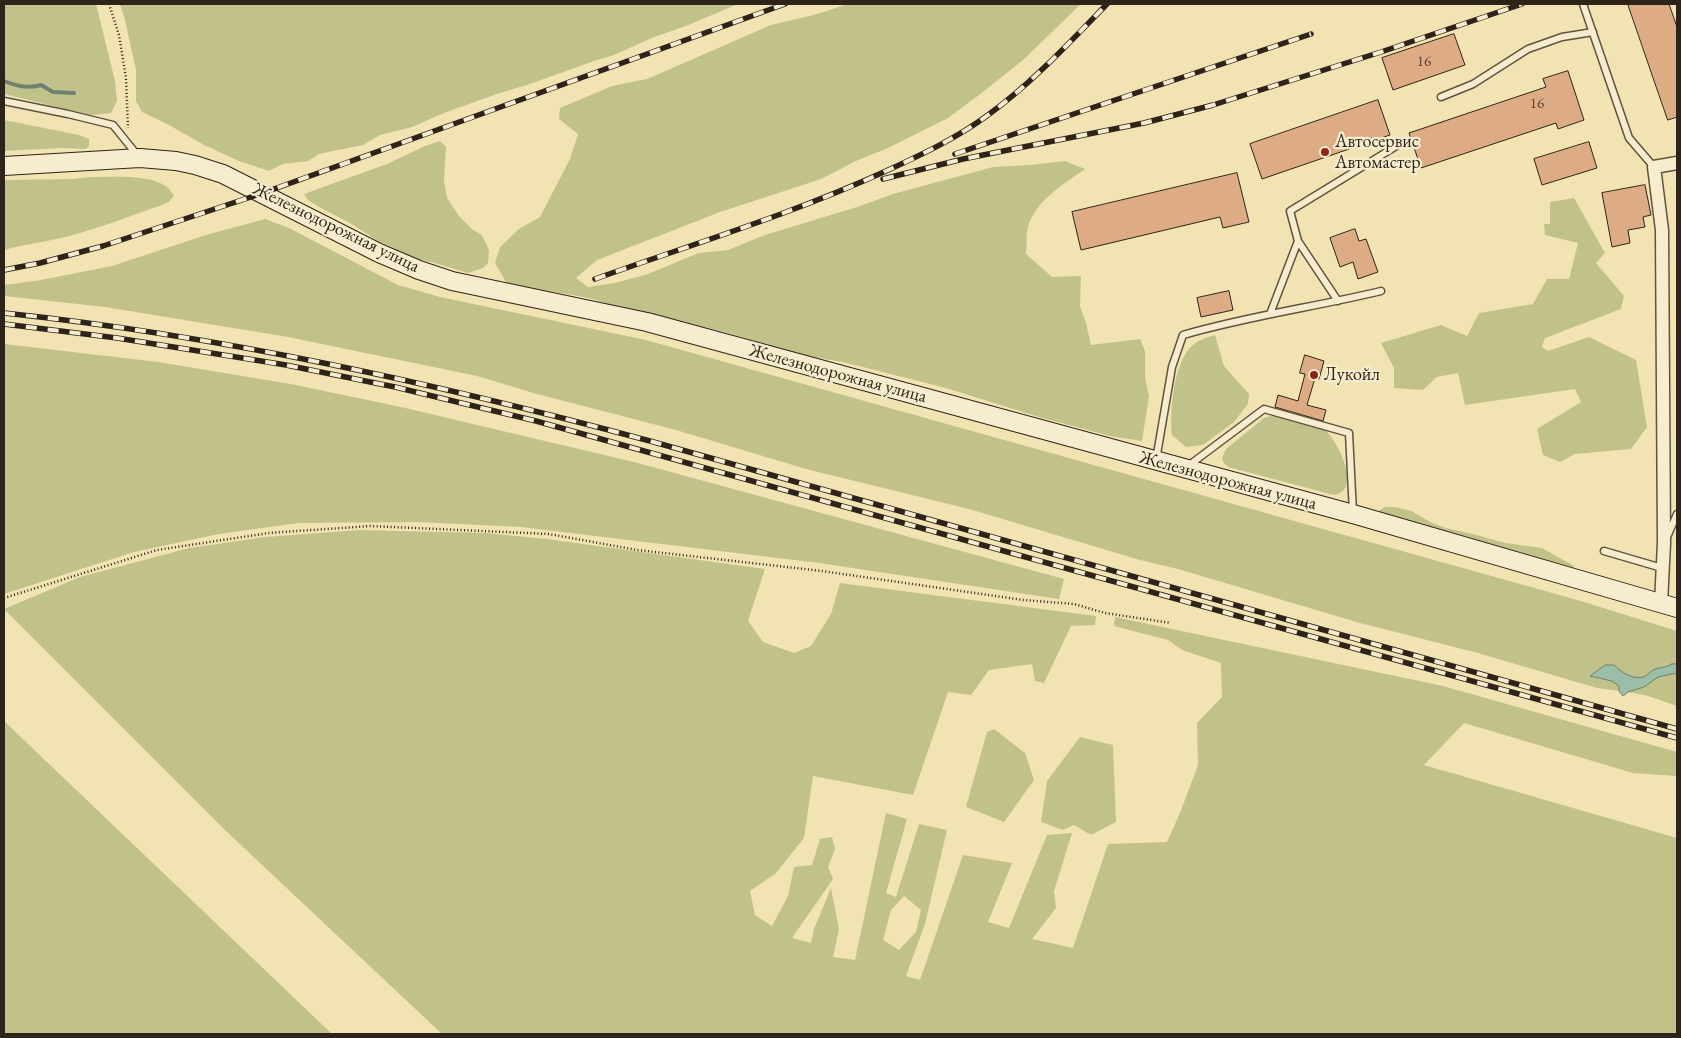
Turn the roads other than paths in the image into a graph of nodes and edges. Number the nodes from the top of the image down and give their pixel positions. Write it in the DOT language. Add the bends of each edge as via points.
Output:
graph roads {
  1 [pos="1583,4"];
  2 [pos="1593,32"];
  3 [pos="1441,97"];
  4 [pos="4,101"];
  5 [pos="1398,145"];
  6 [pos="140,158"];
  7 [pos="1677,163"];
  8 [pos="4,166"];
  9 [pos="1654,168"];
  10 [pos="1298,242"];
  11 [pos="1381,291"];
  12 [pos="1338,301"];
  13 [pos="1270,314"];
  14 [pos="1156,461"];
  15 [pos="1185,469"];
  16 [pos="1353,514"];
  17 [pos="1677,514"];
  18 [pos="1664,543"];
  19 [pos="1604,551"];
  20 [pos="1662,568"];
  21 [pos="1669,605"];
  1 -- 2 [label="lane"];
  2 -- 3 [label="lane" via="1562,37 1528,49 1473,84"];
  2 -- 9 [label="lane" via="1629,138"];
  4 -- 6 [label="lane" via="114,126"];
  5 -- 10 [label="lane" via="1290,211"];
  6 -- 8 [label="main road, Железнодорожная улица"];
  6 -- 14 [label="main road, Железнодорожная улица" via="176,161 217,172 379,253 452,281 647,322"];
  7 -- 9 [label="street"];
  9 -- 18 [label="street" via="1662,230"];
  10 -- 12 [label="lane"];
  10 -- 13 [label="lane"];
  11 -- 12 [label="lane"];
  12 -- 13 [label="lane"];
  13 -- 14 [label="lane" via="1182,335 1172,367"];
  14 -- 15 [label="main road, Железнодорожная улица"];
  15 -- 16 [label="main road, Железнодорожная улица"];
  15 -- 16 [label="lane" via="1264,409 1350,433"];
  16 -- 21 [label="main road, Железнодорожная улица"];
  17 -- 18 [label="lane"];
  18 -- 20 [label="street"];
  19 -- 20 [label="lane"];
  20 -- 21 [label="street"];
}
